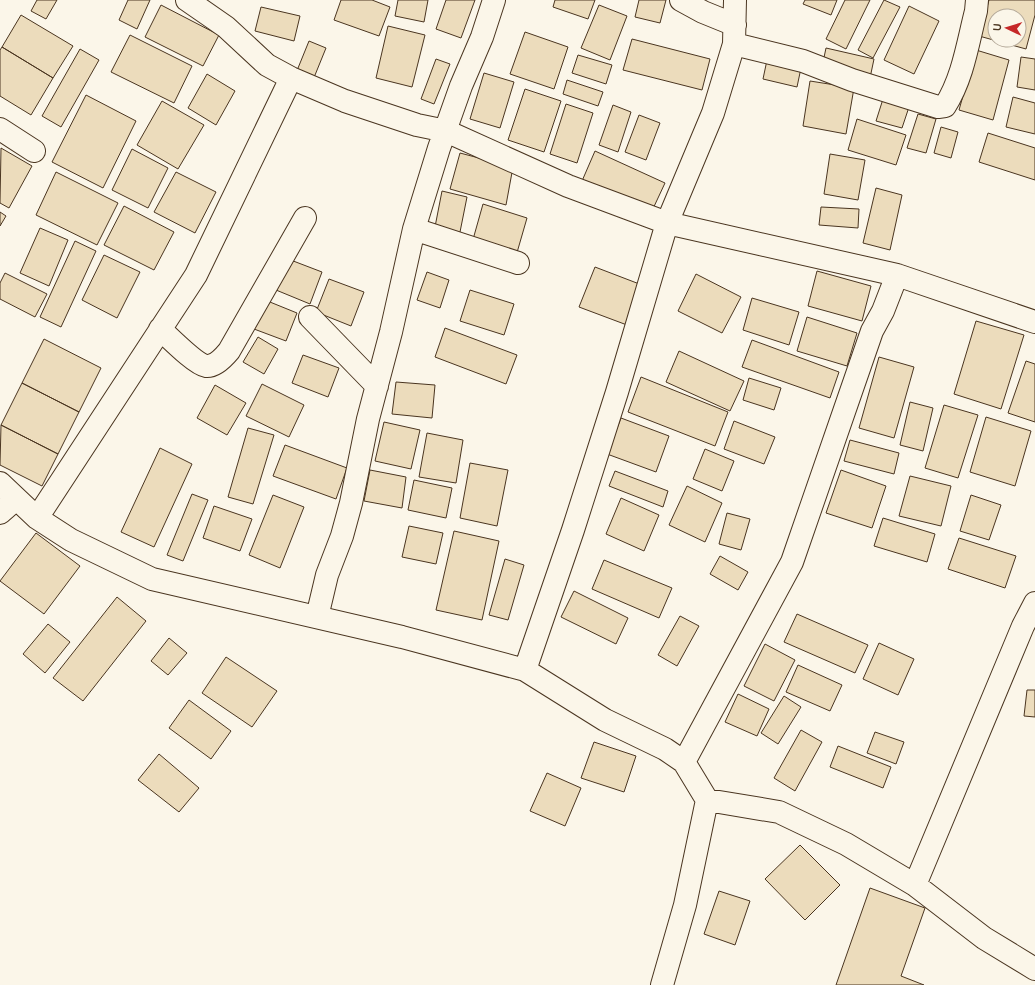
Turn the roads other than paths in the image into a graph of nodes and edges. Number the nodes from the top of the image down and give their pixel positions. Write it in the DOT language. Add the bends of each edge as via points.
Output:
graph roads {
  1 [pos="187,0"];
  2 [pos="494,0"];
  3 [pos="681,0"];
  4 [pos="735,0"];
  5 [pos="977,0"];
  6 [pos="735,34"];
  7 [pos="291,78"];
  8 [pos="0,129"];
  9 [pos="446,131"];
  10 [pos="34,151"];
  11 [pos="305,218"];
  12 [pos="667,223"];
  13 [pos="414,229"];
  14 [pos="518,263"];
  15 [pos="897,275"];
  16 [pos="310,317"];
  17 [pos="1035,322"];
  18 [pos="160,329"];
  19 [pos="377,386"];
  20 [pos="0,483"];
  21 [pos="16,498"];
  22 [pos="0,513"];
  23 [pos="37,518"];
  24 [pos="1035,603"];
  25 [pos="317,617"];
  26 [pos="525,670"];
  27 [pos="684,762"];
  28 [pos="707,800"];
  29 [pos="915,885"];
  30 [pos="1035,970"];
  31 [pos="662,985"];
  1 -- 7 [label="street" via="226,27 267,65"];
  2 -- 9 [label="street"];
  3 -- 6 [label="street"];
  4 -- 6 [label="street"];
  5 -- 6 [label="street" via="958,80 945,106 938,107 852,80"];
  6 -- 12 [label="street" via="713,112"];
  7 -- 9 [label="street" via="345,101 417,125"];
  7 -- 18 [label="street" via="196,275"];
  8 -- 10 [label="street"];
  9 -- 12 [label="street" via="568,186"];
  9 -- 13 [label="street"];
  11 -- 18 [label="street" via="224,358 214,365 199,363"];
  12 -- 15 [label="street"];
  12 -- 26 [label="street" via="615,400"];
  13 -- 14 [label="street"];
  13 -- 19 [label="street"];
  15 -- 17 [label="street"];
  15 -- 27 [label="street" via="884,311 872,330 792,562"];
  16 -- 19 [label="street"];
  18 -- 23 [label="street"];
  19 -- 25 [label="street" via="351,503 327,575"];
  20 -- 21 [label="street"];
  21 -- 22 [label="street"];
  21 -- 23 [label="street"];
  23 -- 25 [label="street" via="71,540 152,580"];
  24 -- 29 [label="street" via="1023,626"];
  25 -- 26 [label="street"];
  26 -- 27 [label="street" via="605,720 665,749"];
  27 -- 28 [label="street"];
  28 -- 29 [label="street" via="779,812 846,844"];
  28 -- 31 [label="street" via="685,905"];
  29 -- 30 [label="street" via="984,938"];
}
